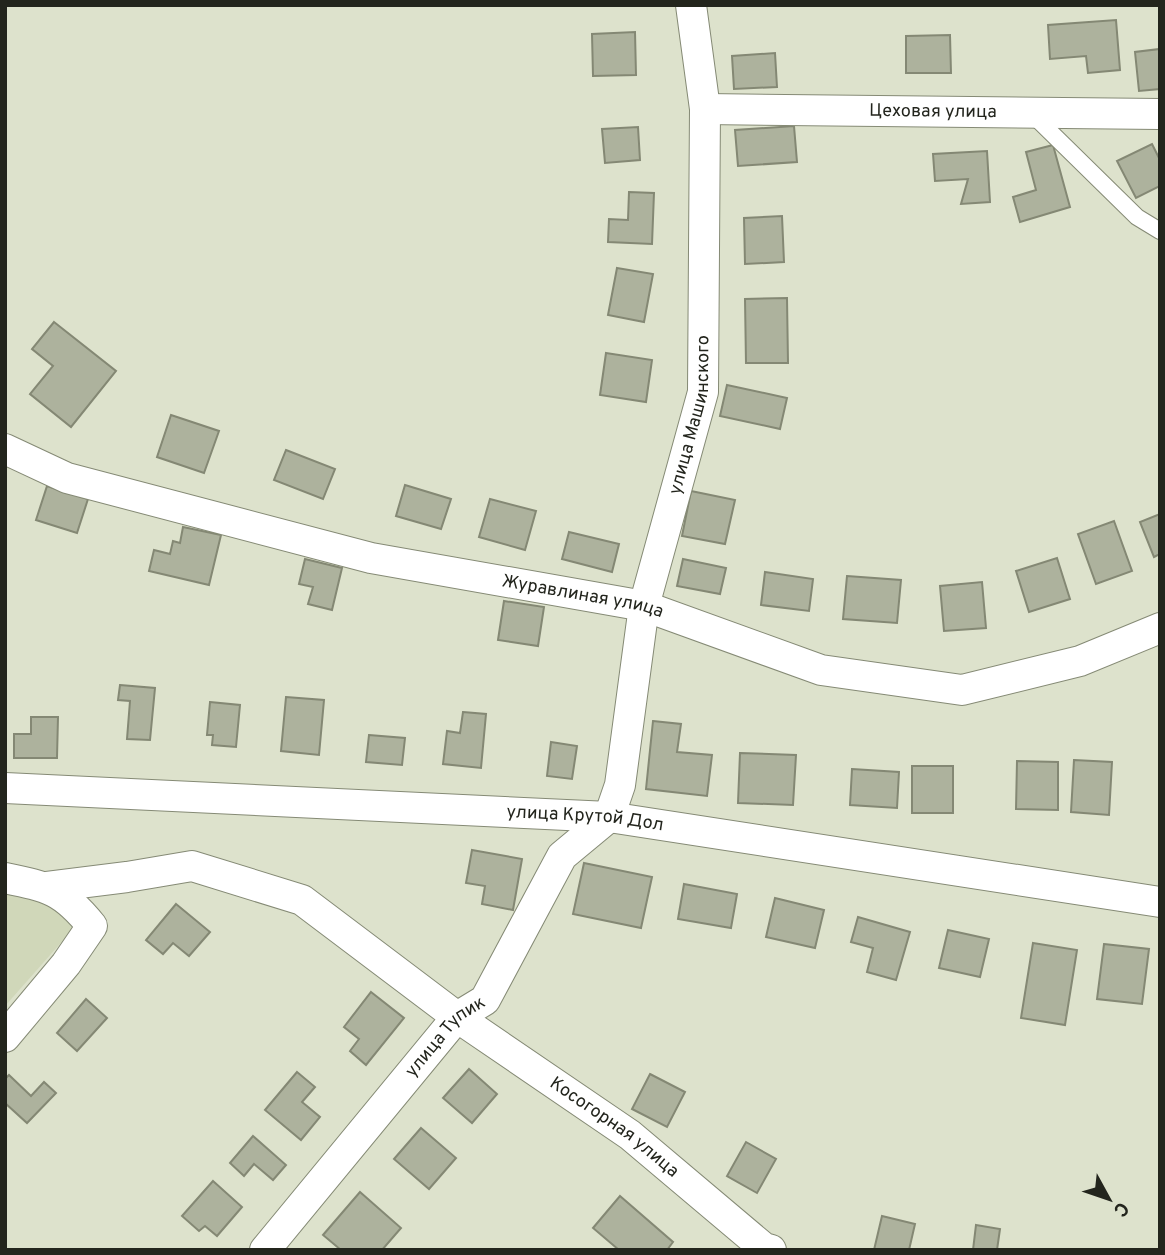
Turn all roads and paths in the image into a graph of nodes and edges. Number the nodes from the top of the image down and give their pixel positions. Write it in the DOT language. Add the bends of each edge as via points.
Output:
graph roads {
  1 [pos="691,5"];
  2 [pos="705,110"];
  3 [pos="1031,113"];
  4 [pos="1160,114"];
  5 [pos="1160,230"];
  6 [pos="5,449"];
  7 [pos="644,606"];
  8 [pos="1160,628"];
  9 [pos="5,788"];
  10 [pos="609,817"];
  11 [pos="5,878"];
  12 [pos="47,887"];
  13 [pos="1160,902"];
  14 [pos="457,1017"];
  15 [pos="5,1037"];
  16 [pos="768,1249"];
  17 [pos="265,1250"];
  1 -- 2 [label="street, улица Машинского"];
  2 -- 3 [label="street, Цеховая улица"];
  2 -- 7 [label="street, улица Машинского" via="703,391"];
  3 -- 4 [label="street, Цеховая улица"];
  3 -- 5 [label="lane" via="1137,217"];
  6 -- 7 [label="street, Журавлиная улица" via="66,478 371,558"];
  7 -- 8 [label="street, Журавлиная улица" via="821,670 961,690 1080,661"];
  7 -- 10 [label="street, улица Машинского" via="620,785"];
  9 -- 10 [label="street, улица Крутой Дол"];
  10 -- 13 [label="street, улица Крутой Дол"];
  10 -- 14 [label="street, улица Тупик" via="562,856 485,1000"];
  11 -- 12 [label="street"];
  12 -- 14 [label="street, Косогорная улица" via="192,866 302,900"];
  12 -- 15 [label="street" via="74,904 92,926"];
  14 -- 16 [label="street, Косогорная улица" via="629,1135"];
  14 -- 17 [label="street, улица Тупик"];
}
